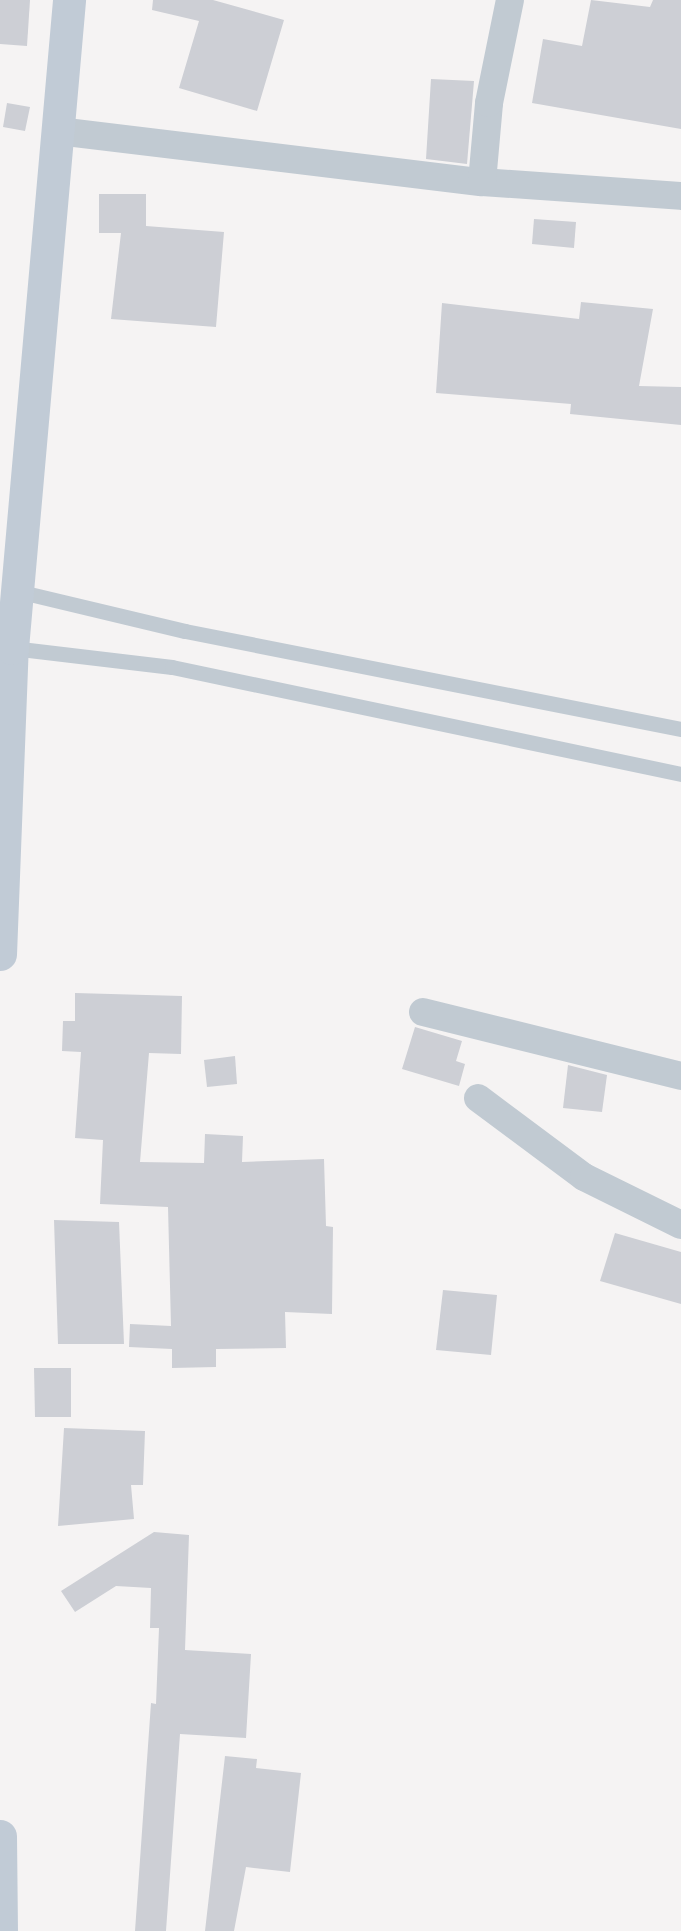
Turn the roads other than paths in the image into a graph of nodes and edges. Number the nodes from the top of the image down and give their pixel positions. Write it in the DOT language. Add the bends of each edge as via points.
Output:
graph roads {
  1 [pos="69,0"];
  2 [pos="510,0"];
  3 [pos="58,131"];
  4 [pos="482,182"];
  5 [pos="674,195"];
  6 [pos="16,591"];
  7 [pos="12,648"];
  8 [pos="681,729"];
  9 [pos="681,774"];
  10 [pos="0,940"];
  11 [pos="423,1012"];
  12 [pos="681,1076"];
  13 [pos="478,1098"];
  14 [pos="681,1225"];
  15 [pos="0,1836"];
  16 [pos="1,1931"];
  1 -- 3 [label="street"];
  2 -- 4 [label="street" via="489,103"];
  3 -- 4 [label="street"];
  3 -- 6 [label="street"];
  4 -- 5 [label="street"];
  6 -- 7 [label="street"];
  6 -- 8 [label="lane" via="185,631"];
  7 -- 9 [label="lane" via="172,668"];
  7 -- 10 [label="street"];
  11 -- 12 [label="street"];
  13 -- 14 [label="street" via="584,1177"];
  15 -- 16 [label="street"];
}
